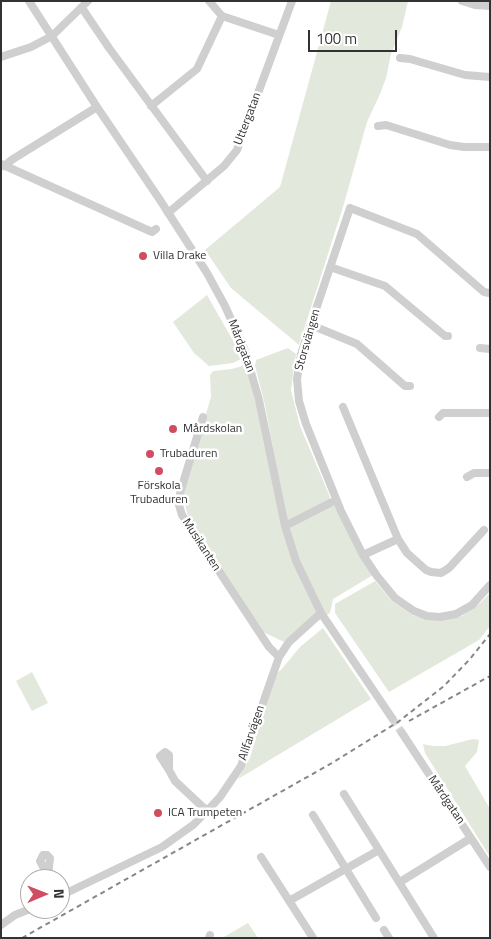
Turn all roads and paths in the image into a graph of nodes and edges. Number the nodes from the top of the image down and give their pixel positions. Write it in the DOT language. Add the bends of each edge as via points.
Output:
graph roads {
  1 [pos="29,1"];
  2 [pos="88,1"];
  3 [pos="209,1"];
  4 [pos="292,1"];
  5 [pos="462,1"];
  6 [pos="490,6"];
  7 [pos="82,8"];
  8 [pos="222,16"];
  9 [pos="279,35"];
  10 [pos="52,36"];
  11 [pos="1,57"];
  12 [pos="400,58"];
  13 [pos="490,77"];
  14 [pos="151,106"];
  15 [pos="97,108"];
  16 [pos="378,126"];
  17 [pos="490,147"];
  18 [pos="3,165"];
  19 [pos="207,181"];
  20 [pos="168,213"];
  21 [pos="156,229"];
  22 [pos="330,267"];
  23 [pos="489,292"];
  24 [pos="311,325"];
  25 [pos="448,336"];
  26 [pos="480,348"];
  27 [pos="490,349"];
  28 [pos="410,386"];
  29 [pos="343,407"];
  30 [pos="490,412"];
  31 [pos="203,417"];
  32 [pos="439,417"];
  33 [pos="490,473"];
  34 [pos="467,477"];
  35 [pos="336,500"];
  36 [pos="285,526"];
  37 [pos="484,530"];
  38 [pos="398,539"];
  39 [pos="363,555"];
  40 [pos="490,585"];
  41 [pos="321,613"];
  42 [pos="279,657"];
  43 [pos="392,718"];
  44 [pos="402,734"];
  45 [pos="169,770"];
  46 [pos="344,794"];
  47 [pos="207,811"];
  48 [pos="312,816"];
  49 [pos="471,838"];
  50 [pos="379,850"];
  51 [pos="261,857"];
  52 [pos="490,867"];
  53 [pos="347,868"];
  54 [pos="400,882"];
  55 [pos="70,891"];
  56 [pos="289,901"];
  57 [pos="20,913"];
  58 [pos="376,918"];
  59 [pos="1,925"];
  60 [pos="384,930"];
  61 [pos="313,938"];
  62 [pos="388,938"];
  63 [pos="434,938"];
  1 -- 10 [label="street, Mårdgatan"];
  2 -- 7 [label="street"];
  3 -- 8 [label="street"];
  4 -- 9 [label="street, Uttergatan"];
  5 -- 6 [label="street"];
  7 -- 10 [label="street"];
  7 -- 14 [label="street"];
  8 -- 9 [label="street"];
  8 -- 14 [label="street" via="197,69"];
  9 -- 19 [label="street, Uttergatan" via="237,150"];
  10 -- 11 [label="street"];
  10 -- 15 [label="street, Mårdgatan"];
  12 -- 13 [label="street" via="465,75"];
  14 -- 19 [label="street"];
  15 -- 18 [label="street"];
  15 -- 20 [label="street, Mårdgatan"];
  16 -- 17 [label="street" via="386,125 450,145"];
  18 -- 21 [label="street" via="152,232"];
  19 -- 20 [label="street, Uttergatan"];
  20 -- 36 [label="street, Mårdgatan" via="207,273 244,348 259,400"];
  22 -- 23 [label="street, Storsvängen" via="350,208 417,234 484,292"];
  22 -- 24 [label="street, Storsvängen"];
  22 -- 25 [label="street" via="385,286"];
  24 -- 28 [label="street" via="357,344 405,386"];
  24 -- 35 [label="street, Storsvängen" via="297,379 299,401"];
  26 -- 27 [label="street"];
  29 -- 38 [label="street" via="352,419"];
  30 -- 32 [label="street" via="443,413"];
  31 -- 42 [label="street, Musikanten" via="180,494 180,510 269,647"];
  33 -- 34 [label="street" via="474,473"];
  35 -- 36 [label="street"];
  35 -- 39 [label="street, Storsvängen"];
  36 -- 41 [label="street, Mårdgatan" via="296,561"];
  37 -- 38 [label="street" via="441,573 426,570 407,553"];
  38 -- 39 [label="street"];
  39 -- 40 [label="street, Storsvängen" via="395,598 427,616 456,614 472,605"];
  41 -- 42 [label="street, Allfarvägen"];
  41 -- 43 [label="street, Mårdgatan"];
  42 -- 47 [label="street, Allfarvägen" via="241,766"];
  44 -- 49 [label="street, Mårdgatan"];
  45 -- 47 [label="street" via="175,781"];
  46 -- 50 [label="street"];
  47 -- 55 [label="street, Allfarvägen" via="162,847"];
  48 -- 53 [label="street"];
  49 -- 52 [label="street, Mårdgatan"];
  49 -- 54 [label="street"];
  50 -- 53 [label="street"];
  50 -- 54 [label="street"];
  51 -- 56 [label="street"];
  53 -- 56 [label="street"];
  53 -- 58 [label="street"];
  54 -- 63 [label="street"];
  56 -- 61 [label="street"];
  57 -- 59 [label="street"];
  60 -- 62 [label="street"];
}
